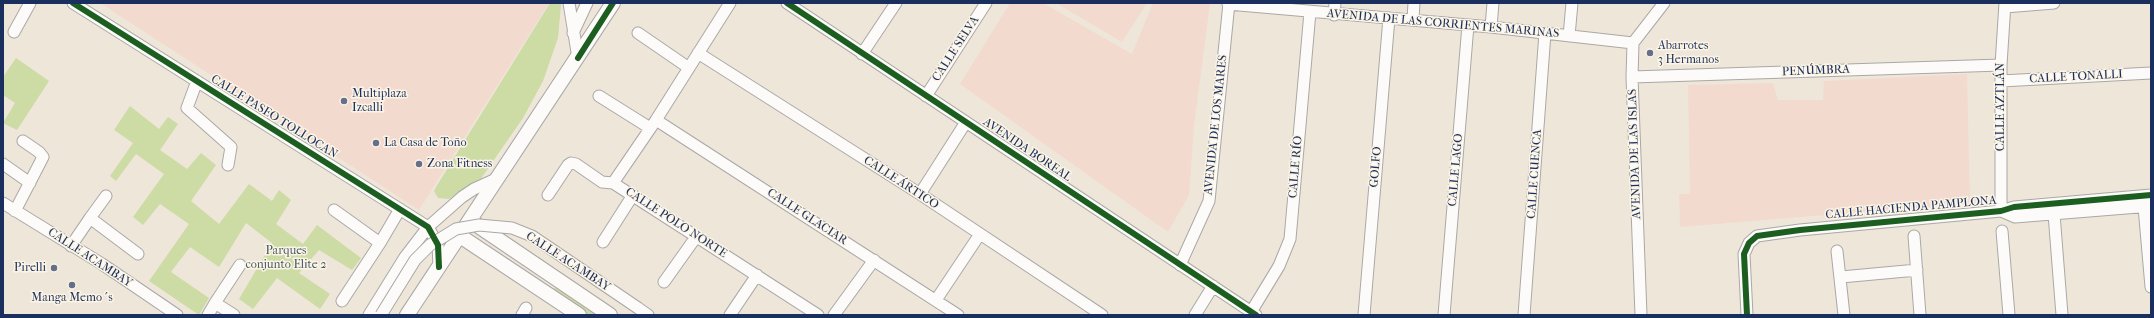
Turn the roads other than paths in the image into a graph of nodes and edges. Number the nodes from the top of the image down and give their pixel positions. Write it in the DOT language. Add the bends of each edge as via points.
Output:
graph roads {
  1 [pos="30,3"];
  2 [pos="73,3"];
  3 [pos="568,3"];
  4 [pos="587,3"];
  5 [pos="613,3"];
  6 [pos="730,3"];
  7 [pos="787,3"];
  8 [pos="896,3"];
  9 [pos="986,3"];
  10 [pos="1335,3"];
  11 [pos="1414,3"];
  12 [pos="1493,3"];
  13 [pos="1572,3"];
  14 [pos="1664,3"];
  15 [pos="2054,3"];
  16 [pos="1229,4"];
  17 [pos="2005,5"];
  18 [pos="799,6"];
  19 [pos="1310,12"];
  20 [pos="1334,15"];
  21 [pos="1389,18"];
  22 [pos="1413,19"];
  23 [pos="1468,25"];
  24 [pos="1491,27"];
  25 [pos="14,32"];
  26 [pos="572,33"];
  27 [pos="638,33"];
  28 [pos="1545,33"];
  29 [pos="1569,36"];
  30 [pos="1633,43"];
  31 [pos="698,53"];
  32 [pos="862,54"];
  33 [pos="578,58"];
  34 [pos="2001,65"];
  35 [pos="689,68"];
  36 [pos="2151,73"];
  37 [pos="1632,76"];
  38 [pos="197,81"];
  39 [pos="2001,81"];
  40 [pos="599,96"];
  41 [pos="926,96"];
  42 [pos="966,122"];
  43 [pos="653,124"];
  44 [pos="23,141"];
  45 [pos="3,164"];
  46 [pos="228,165"];
  47 [pos="496,179"];
  48 [pos="30,183"];
  49 [pos="613,183"];
  50 [pos="920,194"];
  51 [pos="2151,194"];
  52 [pos="548,195"];
  53 [pos="632,195"];
  54 [pos="106,196"];
  55 [pos="3,203"];
  56 [pos="2148,206"];
  57 [pos="400,209"];
  58 [pos="334,210"];
  59 [pos="15,211"];
  60 [pos="2001,211"];
  61 [pos="2054,214"];
  62 [pos="90,218"];
  63 [pos="469,219"];
  64 [pos="428,227"];
  65 [pos="2002,231"];
  66 [pos="980,234"];
  67 [pos="460,236"];
  68 [pos="696,236"];
  69 [pos="1914,236"];
  70 [pos="603,242"];
  71 [pos="380,243"];
  72 [pos="72,246"];
  73 [pos="1837,251"];
  74 [pos="138,254"];
  75 [pos="874,260"];
  76 [pos="240,265"];
  77 [pos="1180,265"];
  78 [pos="439,267"];
  79 [pos="1917,270"];
  80 [pos="757,275"];
  81 [pos="1841,277"];
  82 [pos="557,280"];
  83 [pos="664,282"];
  84 [pos="1212,286"];
  85 [pos="2151,287"];
  86 [pos="547,294"];
  87 [pos="936,300"];
  88 [pos="342,301"];
  89 [pos="216,303"];
  90 [pos="1253,313"];
  91 [pos="177,315"];
  92 [pos="208,315"];
  93 [pos="234,315"];
  94 [pos="369,315"];
  95 [pos="381,315"];
  96 [pos="407,315"];
  97 [pos="579,315"];
  98 [pos="610,315"];
  99 [pos="648,315"];
  100 [pos="730,315"];
  101 [pos="818,315"];
  102 [pos="834,315"];
  103 [pos="958,315"];
  104 [pos="1102,315"];
  105 [pos="1194,315"];
  106 [pos="1364,315"];
  107 [pos="1444,315"];
  108 [pos="1524,315"];
  109 [pos="1641,315"];
  110 [pos="1747,315"];
  111 [pos="1844,315"];
  112 [pos="1920,315"];
  113 [pos="2009,315"];
  114 [pos="2062,315"];
  1 -- 25 [label="street"];
  2 -- 38 [label="street, CALLE PASEO TOLLOCAN"];
  3 -- 26 [label="street"];
  4 -- 26 [label="street"];
  5 -- 33 [label="main road"];
  6 -- 31 [label="street, CALLE POLO NORTE"];
  7 -- 18 [label="street, AVENIDA BOREAL"];
  8 -- 32 [label="street"];
  9 -- 41 [label="street, CALLE SELVA"];
  10 -- 20 [label="street"];
  11 -- 22 [label="street"];
  12 -- 24 [label="street"];
  13 -- 29 [label="street"];
  14 -- 30 [label="street"];
  15 -- 17 [label="street"];
  16 -- 19 [label="street, AVENIDA DE LAS CORRIENTES MARINAS"];
  16 -- 77 [label="street, AVENIDA DE LOS MARES" via="1209,201"];
  17 -- 34 [label="street, CALLE AZTLÁN"];
  18 -- 32 [label="street, AVENIDA BOREAL"];
  19 -- 20 [label="street, AVENIDA DE LAS CORRIENTES MARINAS"];
  19 -- 90 [label="street, CALLE RÍO" via="1290,239 1279,266"];
  20 -- 21 [label="street, AVENIDA DE LAS CORRIENTES MARINAS"];
  21 -- 22 [label="street, AVENIDA DE LAS CORRIENTES MARINAS"];
  21 -- 106 [label="street, GOLFO"];
  22 -- 23 [label="street, AVENIDA DE LAS CORRIENTES MARINAS"];
  23 -- 24 [label="street, AVENIDA DE LAS CORRIENTES MARINAS"];
  23 -- 107 [label="street, CALLE LAGO"];
  24 -- 28 [label="street, AVENIDA DE LAS CORRIENTES MARINAS"];
  26 -- 33 [label="street"];
  27 -- 35 [label="street"];
  28 -- 29 [label="street, AVENIDA DE LAS CORRIENTES MARINAS"];
  28 -- 108 [label="street, CALLE CUENCA"];
  29 -- 30 [label="street, AVENIDA DE LAS CORRIENTES MARINAS"];
  30 -- 37 [label="street, AVENIDA DE LAS ISLAS"];
  31 -- 35 [label="street, CALLE POLO NORTE"];
  31 -- 50 [label="street, CALLE ÁRTICO"];
  32 -- 41 [label="street, AVENIDA BOREAL"];
  33 -- 47 [label="main road"];
  34 -- 37 [label="street, PENÚMBRA"];
  34 -- 39 [label="street, CALLE AZTLÁN"];
  35 -- 43 [label="street, CALLE POLO NORTE"];
  36 -- 39 [label="street, CALLE TONALLI"];
  37 -- 109 [label="street, AVENIDA DE LAS ISLAS"];
  38 -- 46 [label="street" via="187,108 231,147"];
  38 -- 57 [label="street, CALLE PASEO TOLLOCAN"];
  39 -- 60 [label="street, CALLE AZTLÁN"];
  40 -- 43 [label="street, CALLE GLACIAR"];
  41 -- 42 [label="street, AVENIDA BOREAL"];
  42 -- 50 [label="street"];
  42 -- 77 [label="street, AVENIDA BOREAL"];
  43 -- 49 [label="street, CALLE POLO NORTE"];
  43 -- 75 [label="street, CALLE GLACIAR"];
  44 -- 48 [label="street" via="43,157"];
  45 -- 48 [label="street"];
  47 -- 63 [label="main road"];
  47 -- 64 [label="street" via="462,197"];
  48 -- 59 [label="street"];
  49 -- 52 [label="street" via="602,182 571,163"];
  49 -- 53 [label="street, CALLE POLO NORTE"];
  50 -- 66 [label="street, CALLE ÁRTICO"];
  51 -- 60 [label="street, CALLE HACIENDA PAMPLONA" via="2014,207"];
  53 -- 68 [label="street, CALLE POLO NORTE"];
  53 -- 70 [label="street"];
  54 -- 62 [label="street"];
  55 -- 59 [label="street, CALLE ACAMBAY"];
  56 -- 61 [label="street, CALLE HACIENDA PAMPLONA"];
  56 -- 85 [label="street"];
  57 -- 64 [label="street, CALLE PASEO TOLLOCAN"];
  57 -- 71 [label="street"];
  58 -- 71 [label="street"];
  59 -- 72 [label="street, CALLE ACAMBAY"];
  60 -- 61 [label="street, CALLE HACIENDA PAMPLONA" via="2015,217"];
  60 -- 110 [label="street, CALLE HACIENDA PAMPLONA" via="1757,236 1749,243 1744,254"];
  61 -- 114 [label="street"];
  62 -- 72 [label="street"];
  62 -- 74 [label="street"];
  63 -- 67 [label="main road"];
  63 -- 82 [label="main road"];
  64 -- 78 [label="street, CALLE PASEO TOLLOCAN" via="438,245"];
  64 -- 94 [label="street" via="405,257"];
  65 -- 113 [label="street"];
  66 -- 87 [label="street"];
  66 -- 104 [label="street, CALLE ÁRTICO"];
  67 -- 78 [label="main road"];
  67 -- 86 [label="main road"];
  68 -- 80 [label="street, CALLE POLO NORTE"];
  68 -- 83 [label="street"];
  69 -- 79 [label="street"];
  71 -- 88 [label="street"];
  72 -- 91 [label="street, CALLE ACAMBAY"];
  73 -- 81 [label="street"];
  75 -- 87 [label="street, CALLE GLACIAR"];
  75 -- 102 [label="street"];
  76 -- 89 [label="street"];
  77 -- 84 [label="street, AVENIDA BOREAL"];
  78 -- 96 [label="main road"];
  79 -- 81 [label="street"];
  79 -- 112 [label="street"];
  80 -- 100 [label="street"];
  80 -- 101 [label="street, CALLE POLO NORTE"];
  81 -- 111 [label="street"];
  82 -- 86 [label="main road"];
  82 -- 98 [label="main road"];
  84 -- 90 [label="street, AVENIDA BOREAL"];
  84 -- 105 [label="street"];
  86 -- 97 [label="main road"];
  87 -- 103 [label="street, CALLE GLACIAR"];
  89 -- 92 [label="street"];
  89 -- 93 [label="street"];
  95 -- 99 [label="street, CALLE ACAMBAY, bridge" via="415,260 430,245 456,229 479,225 512,228 532,236"];
}
